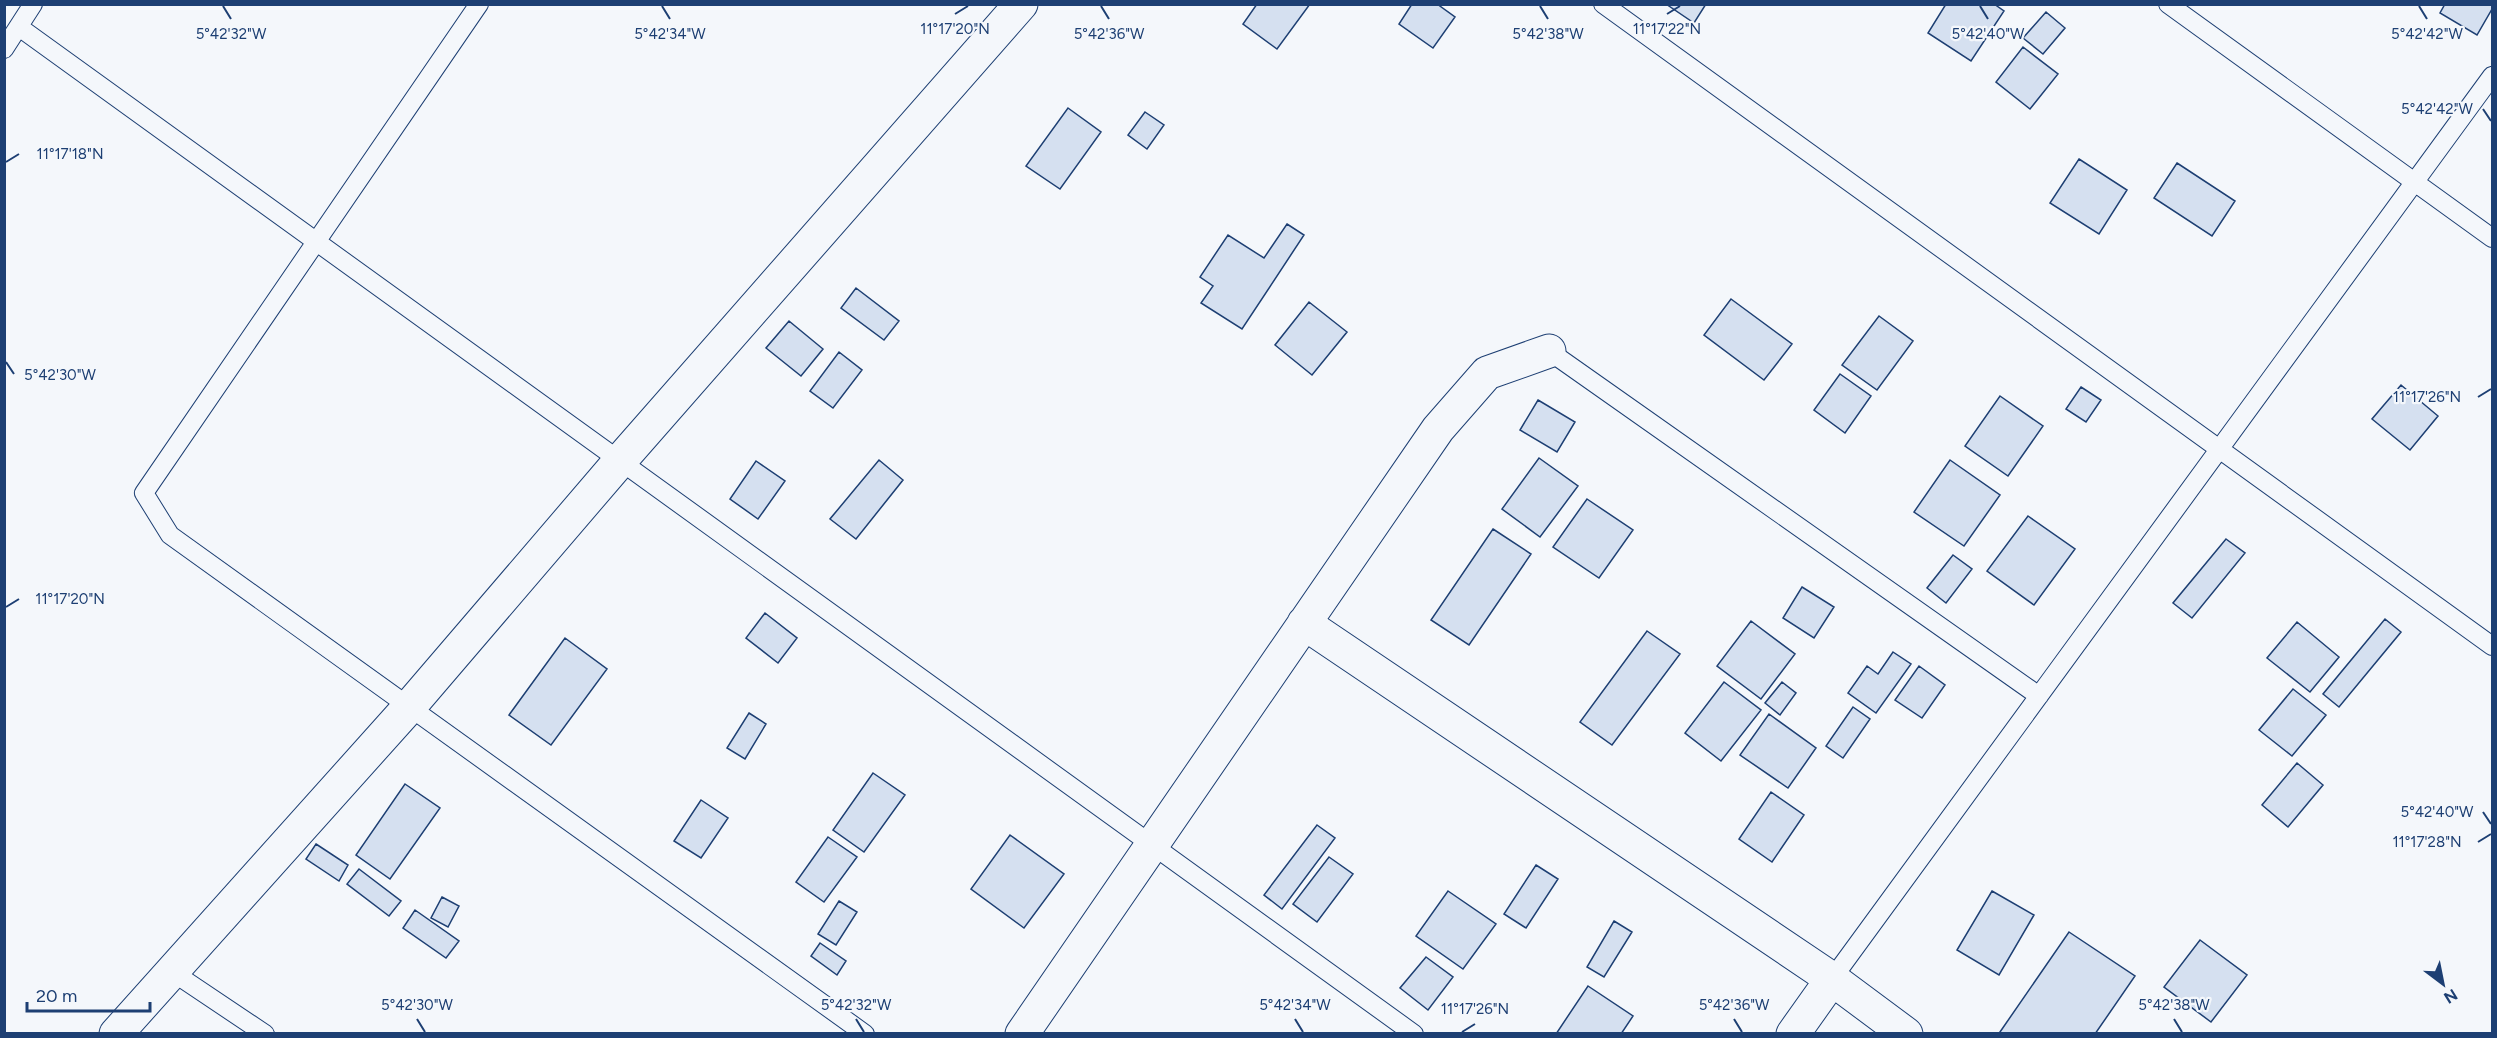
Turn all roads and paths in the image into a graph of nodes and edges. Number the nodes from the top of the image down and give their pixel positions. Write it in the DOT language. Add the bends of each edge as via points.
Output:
graph roads {
  1 [pos="33,4"];
  2 [pos="479,4"];
  3 [pos="1021,4"];
  4 [pos="1603,4"];
  5 [pos="2168,4"];
  6 [pos="19,27"];
  7 [pos="4,49"];
  8 [pos="2493,76"];
  9 [pos="2415,182"];
  10 [pos="2493,238"];
  11 [pos="316,242"];
  12 [pos="1550,351"];
  13 [pos="2219,449"];
  14 [pos="619,462"];
  15 [pos="1304,623"];
  16 [pos="2493,646"];
  17 [pos="2039,696"];
  18 [pos="410,706"];
  19 [pos="1152,845"];
  20 [pos="171,971"];
  21 [pos="1832,979"];
  22 [pos="116,1034"];
  23 [pos="265,1034"];
  24 [pos="865,1034"];
  25 [pos="1022,1034"];
  26 [pos="1414,1034"];
  27 [pos="1793,1034"];
  28 [pos="1906,1034"];
  1 -- 6 [label="lane"];
  2 -- 11 [label="lane"];
  3 -- 14 [label="street"];
  4 -- 13 [label="lane"];
  5 -- 9 [label="lane"];
  6 -- 7 [label="lane"];
  6 -- 11 [label="lane"];
  8 -- 9 [label="lane"];
  9 -- 10 [label="lane"];
  9 -- 13 [label="lane"];
  11 -- 14 [label="lane"];
  11 -- 18 [label="lane" via="144,493 170,536"];
  12 -- 15 [label="street" via="1487,373 1438,429"];
  12 -- 17 [label="lane"];
  13 -- 16 [label="lane"];
  13 -- 17 [label="lane"];
  14 -- 18 [label="street"];
  14 -- 19 [label="lane"];
  15 -- 19 [label="street"];
  15 -- 21 [label="street"];
  17 -- 21 [label="lane"];
  18 -- 20 [label="street"];
  18 -- 24 [label="lane"];
  19 -- 25 [label="street"];
  19 -- 26 [label="lane"];
  20 -- 22 [label="street"];
  20 -- 23 [label="lane"];
  21 -- 27 [label="street"];
  21 -- 28 [label="street"];
}
